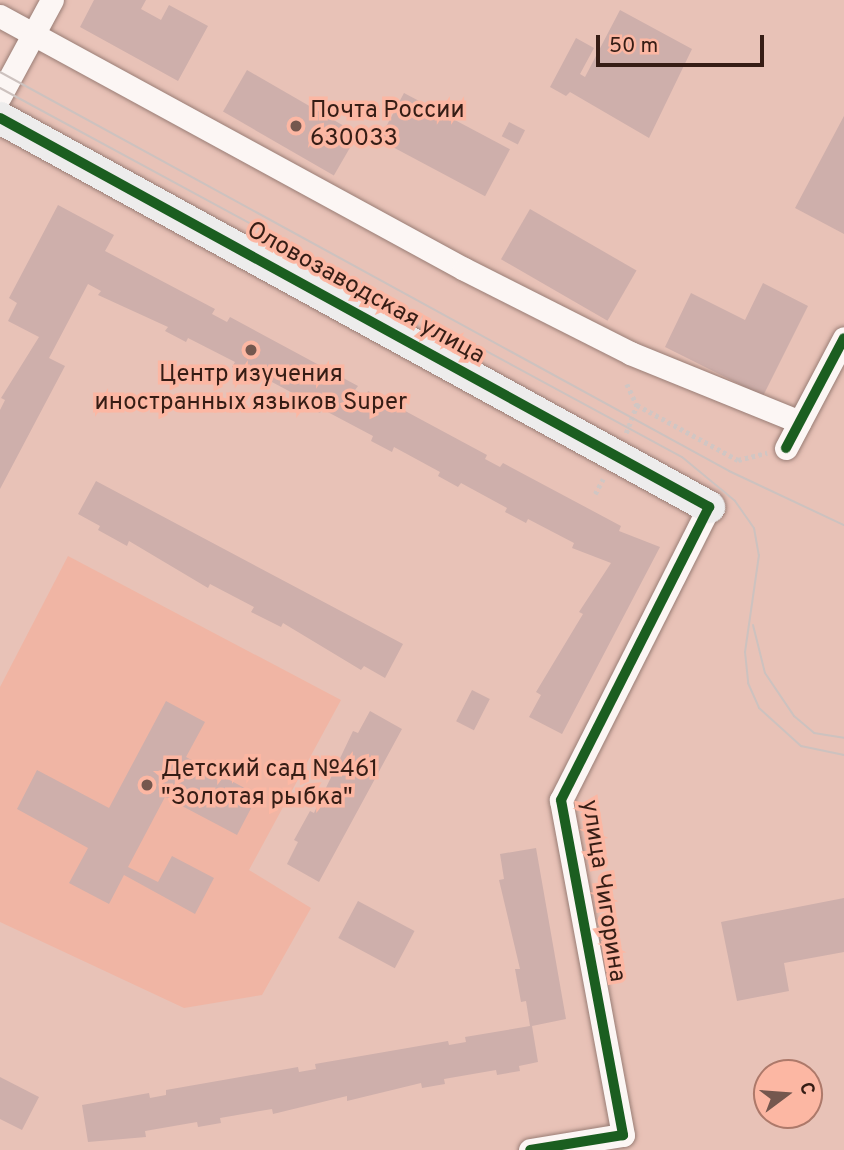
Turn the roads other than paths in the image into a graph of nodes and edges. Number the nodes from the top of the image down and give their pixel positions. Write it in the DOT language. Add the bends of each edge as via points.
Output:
graph roads {
  1 [pos="52,0"];
  2 [pos="0,16"];
  3 [pos="34,34"];
  4 [pos="0,96"];
  5 [pos="0,118"];
  6 [pos="844,338"];
  7 [pos="800,422"];
  8 [pos="786,448"];
  9 [pos="709,507"];
  10 [pos="626,1142"];
  11 [pos="530,1150"];
  1 -- 3 [label="street"];
  2 -- 3 [label="street"];
  3 -- 4 [label="street"];
  3 -- 7 [label="street" via="464,269 647,362"];
  5 -- 9 [label="street, Оловозаводская улица"];
  6 -- 7 [label="street"];
  7 -- 8 [label="street"];
  9 -- 10 [label="street, улица Чигорина" via="561,800"];
  10 -- 11 [label="street, улица Чигорина"];
}
